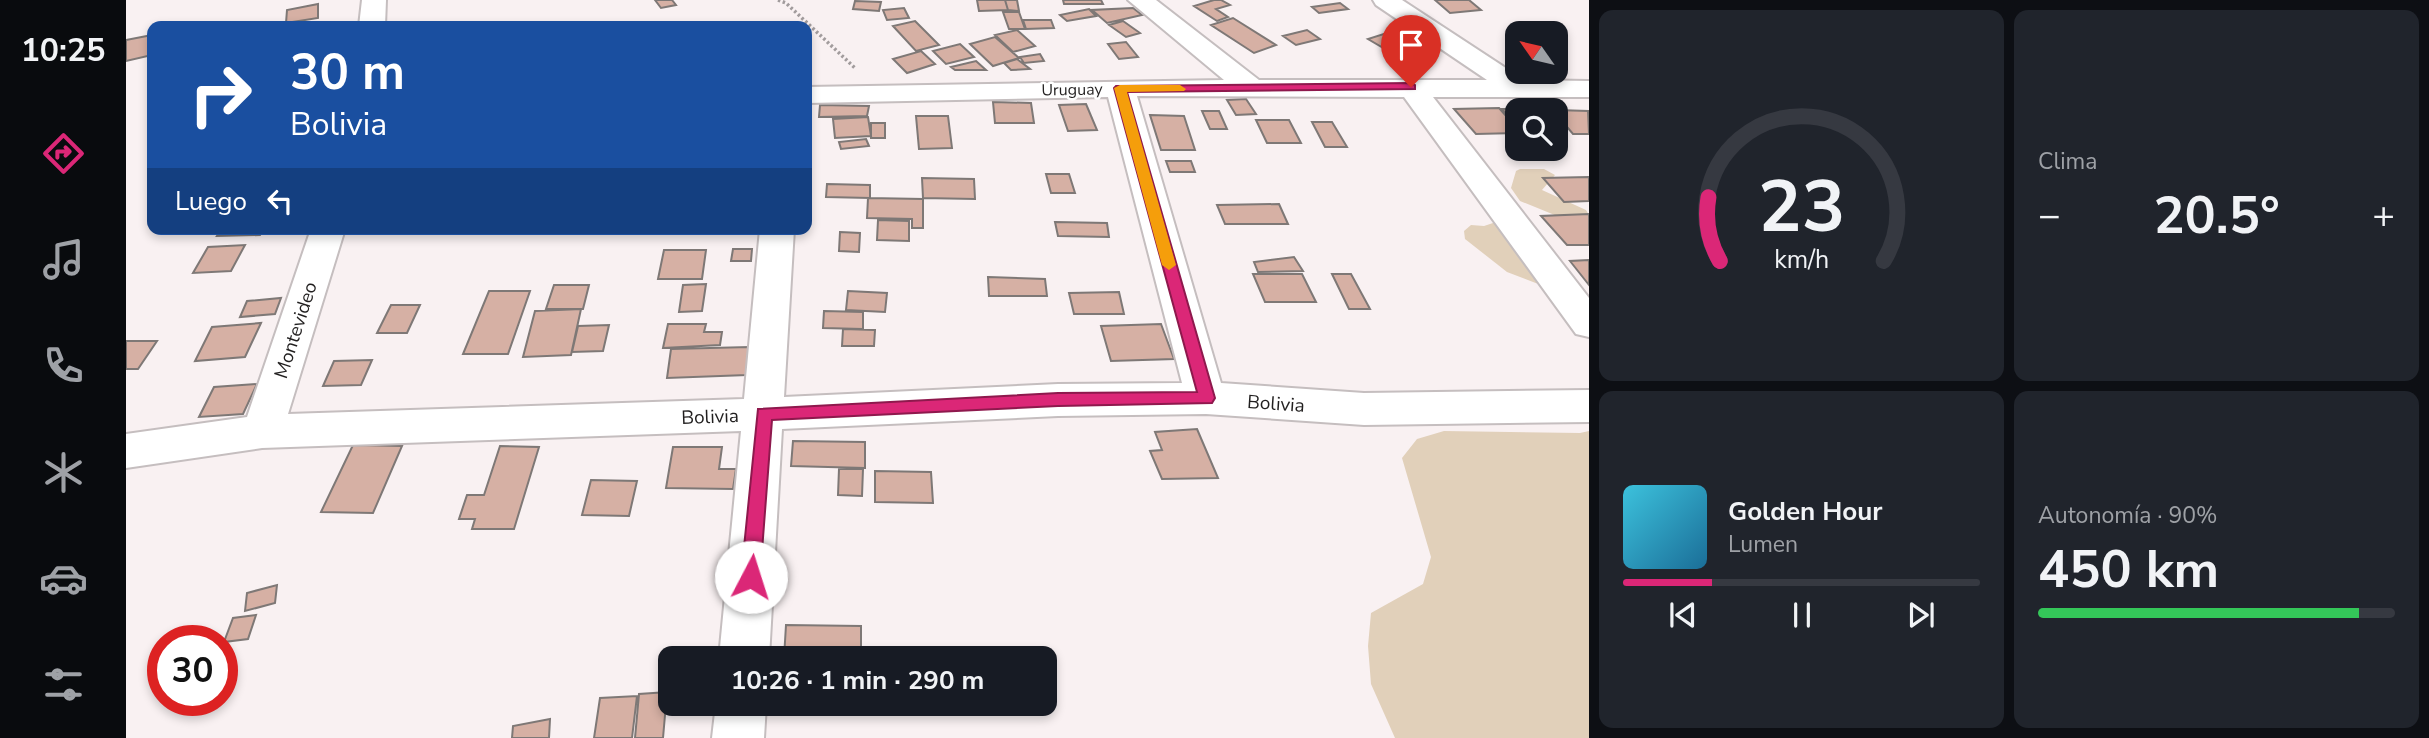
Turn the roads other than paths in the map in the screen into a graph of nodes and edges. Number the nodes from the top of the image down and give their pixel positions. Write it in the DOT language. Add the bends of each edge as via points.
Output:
graph roads {
  1 [pos="374,0"];
  2 [pos="1140,0"];
  3 [pos="1385,0"];
  4 [pos="372,21"];
  5 [pos="1411,87"];
  6 [pos="1120,88"];
  7 [pos="1517,88"];
  8 [pos="1253,89"];
  9 [pos="1589,89"];
  10 [pos="812,95"];
  11 [pos="326,235"];
  12 [pos="777,235"];
  13 [pos="1589,324"];
  14 [pos="1206,398"];
  15 [pos="1589,406"];
  16 [pos="764,414"];
  17 [pos="262,431"];
  18 [pos="126,451"];
  19 [pos="745,646"];
  20 [pos="740,716"];
  21 [pos="738,738"];
  1 -- 4 [label="street"];
  2 -- 8 [label="street"];
  3 -- 7 [label="street"];
  5 -- 7 [label="street, Uruguay"];
  5 -- 8 [label="street, Uruguay"];
  5 -- 13 [label="street"];
  6 -- 8 [label="street, Uruguay"];
  6 -- 10 [label="street, Uruguay"];
  6 -- 14 [label="street"];
  7 -- 9 [label="street, Uruguay"];
  11 -- 17 [label="street, Montevideo"];
  12 -- 16 [label="street"];
  14 -- 15 [label="street, Bolivia" via="1364,409"];
  14 -- 16 [label="street, Bolivia"];
  16 -- 17 [label="street, Bolivia"];
  16 -- 19 [label="street"];
  17 -- 18 [label="street, Bolivia"];
  20 -- 21 [label="street"];
}
